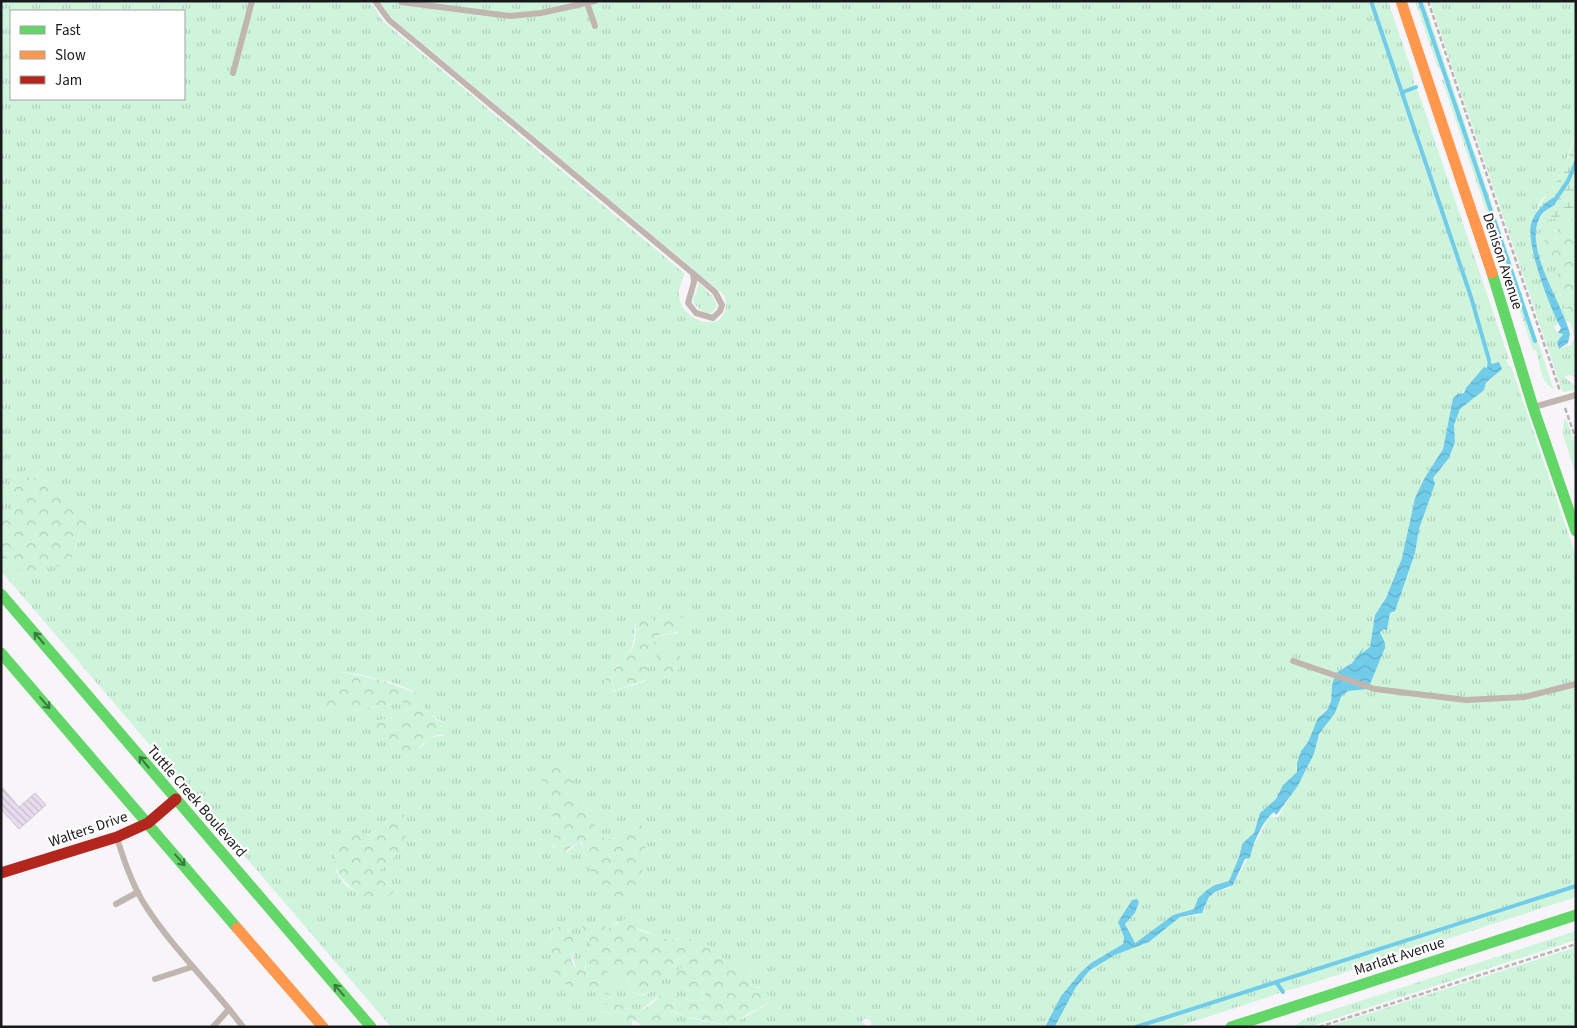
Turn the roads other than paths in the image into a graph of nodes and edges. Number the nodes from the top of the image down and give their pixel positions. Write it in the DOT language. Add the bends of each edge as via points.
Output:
graph roads {
  1 [pos="252,1"];
  2 [pos="375,1"];
  3 [pos="595,1"];
  4 [pos="1401,1"];
  5 [pos="401,2"];
  6 [pos="587,3"];
  7 [pos="595,26"];
  8 [pos="233,73"];
  9 [pos="693,273"];
  10 [pos="1576,395"];
  11 [pos="1533,407"];
  12 [pos="1576,531"];
  13 [pos="1,594"];
  14 [pos="1,653"];
  15 [pos="1293,661"];
  16 [pos="1576,684"];
  17 [pos="176,799"];
  18 [pos="148,823"];
  19 [pos="117,837"];
  20 [pos="1,873"];
  21 [pos="138,892"];
  22 [pos="116,904"];
  23 [pos="1576,914"];
  24 [pos="192,966"];
  25 [pos="155,979"];
  26 [pos="229,1009"];
  27 [pos="213,1027"];
  28 [pos="243,1027"];
  29 [pos="323,1027"];
  30 [pos="371,1027"];
  31 [pos="1231,1027"];
  1 -- 8 [label="lane"];
  2 -- 9 [label="lane" via="389,20"];
  3 -- 6 [label="lane"];
  4 -- 11 [label="main road, Denison Avenue" via="1496,283"];
  5 -- 6 [label="lane" via="510,16 533,15"];
  6 -- 7 [label="lane"];
  9 -- 9 [label="lane" via="720,300 720,311 713,318 696,313 688,303"];
  10 -- 11 [label="lane"];
  11 -- 12 [label="main road, Denison Avenue"];
  17 -- 13 [label="main road, Tuttle Creek Boulevard, one-way"];
  14 -- 18 [label="main road, one-way"];
  15 -- 16 [label="lane" via="1375,689 1466,700 1524,697"];
  17 -- 18 [label="main road, Walters Drive"];
  30 -- 17 [label="main road, Tuttle Creek Boulevard, one-way"];
  18 -- 19 [label="main road, Walters Drive"];
  18 -- 29 [label="main road, one-way"];
  19 -- 20 [label="main road, Walters Drive"];
  19 -- 21 [label="lane"];
  21 -- 22 [label="lane"];
  21 -- 24 [label="lane"];
  23 -- 31 [label="main road, Marlatt Avenue"];
  24 -- 25 [label="lane"];
  24 -- 26 [label="lane"];
  26 -- 27 [label="lane"];
  26 -- 28 [label="lane"];
}
